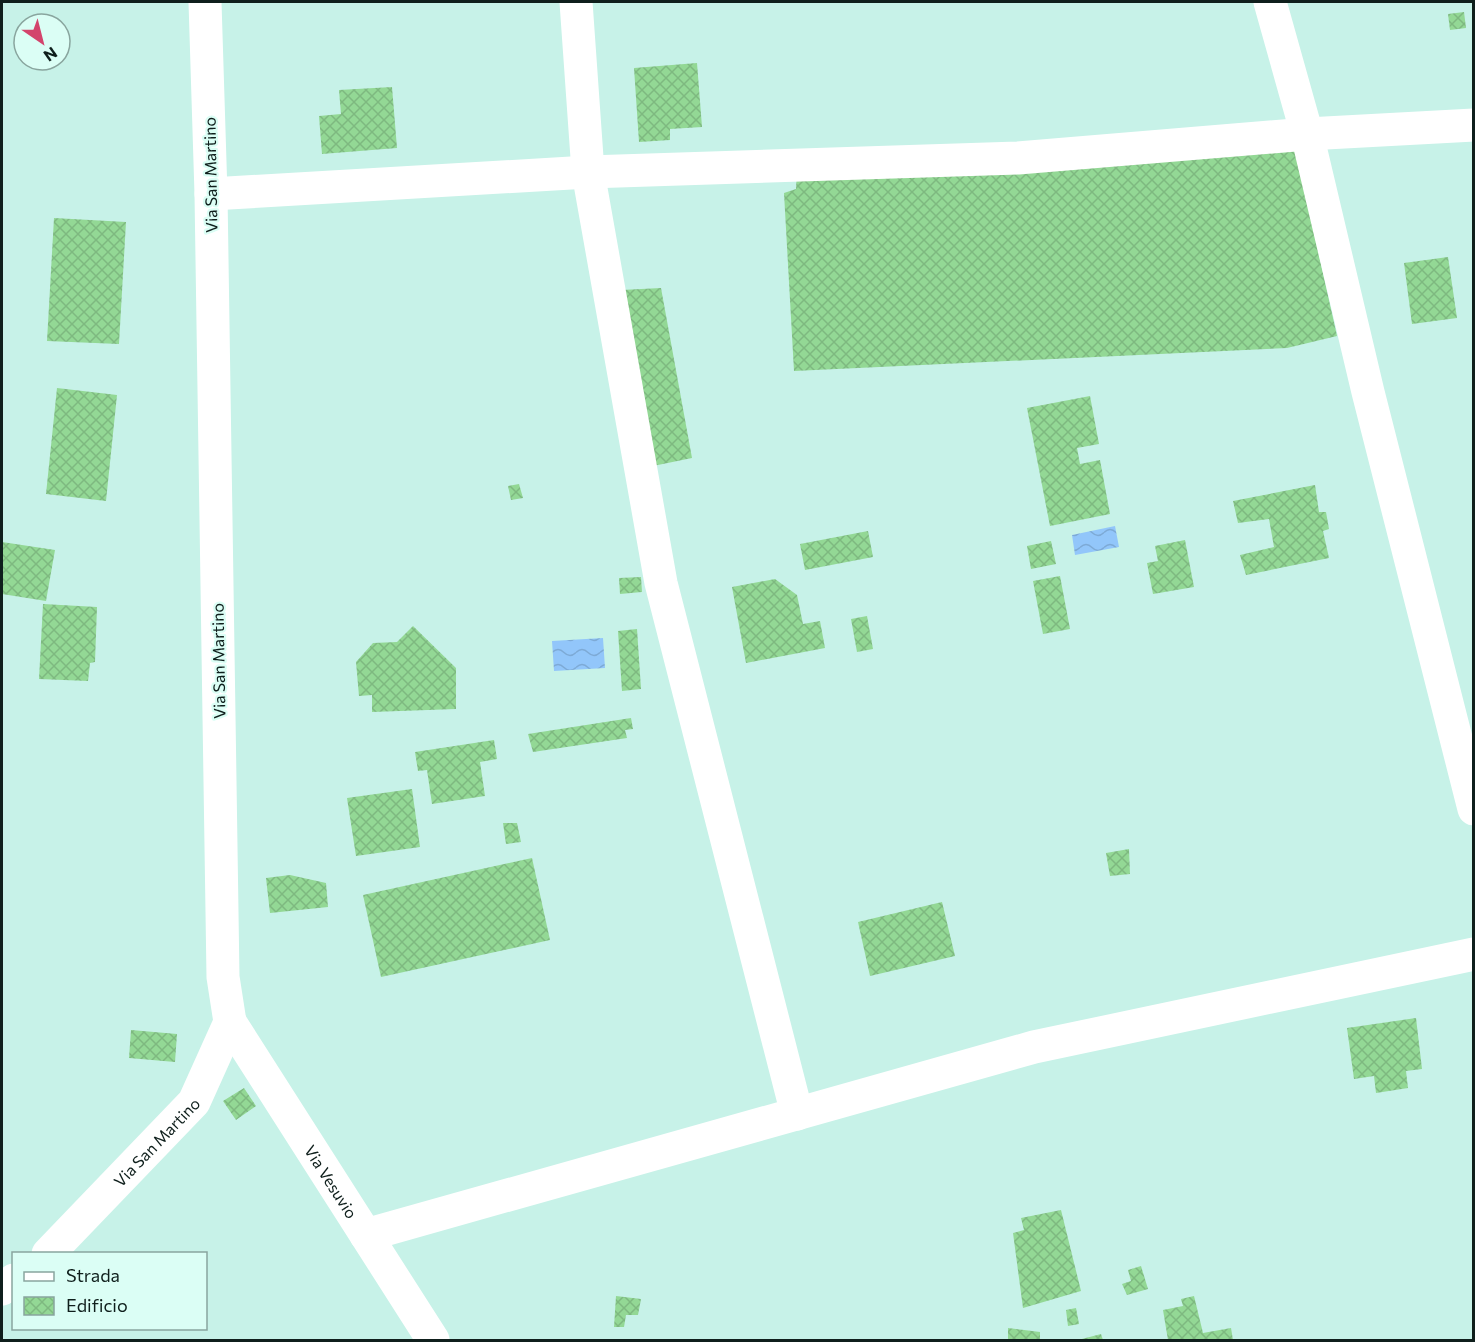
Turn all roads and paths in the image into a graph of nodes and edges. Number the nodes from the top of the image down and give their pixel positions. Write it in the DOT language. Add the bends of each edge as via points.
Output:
graph roads {
  1 [pos="205,2"];
  2 [pos="576,2"];
  3 [pos="1270,2"];
  4 [pos="1473,125"];
  5 [pos="1307,134"];
  6 [pos="588,172"];
  7 [pos="211,194"];
  8 [pos="1473,809"];
  9 [pos="1473,954"];
  10 [pos="230,1022"];
  11 [pos="797,1114"];
  12 [pos="366,1235"];
  13 [pos="50,1252"];
  14 [pos="433,1341"];
  1 -- 7 [label="street, Via San Martino"];
  2 -- 6 [label="street"];
  3 -- 5 [label="street"];
  4 -- 5 [label="street"];
  5 -- 6 [label="street" via="1018,158"];
  5 -- 8 [label="street"];
  6 -- 7 [label="street"];
  6 -- 11 [label="street" via="661,583"];
  7 -- 10 [label="street, Via San Martino" via="223,977"];
  9 -- 11 [label="street" via="1034,1047"];
  10 -- 12 [label="street, Via Vesuvio"];
  10 -- 13 [label="street, Via San Martino" via="194,1102"];
  11 -- 12 [label="street"];
  12 -- 14 [label="street, Via Vesuvio"];
}
